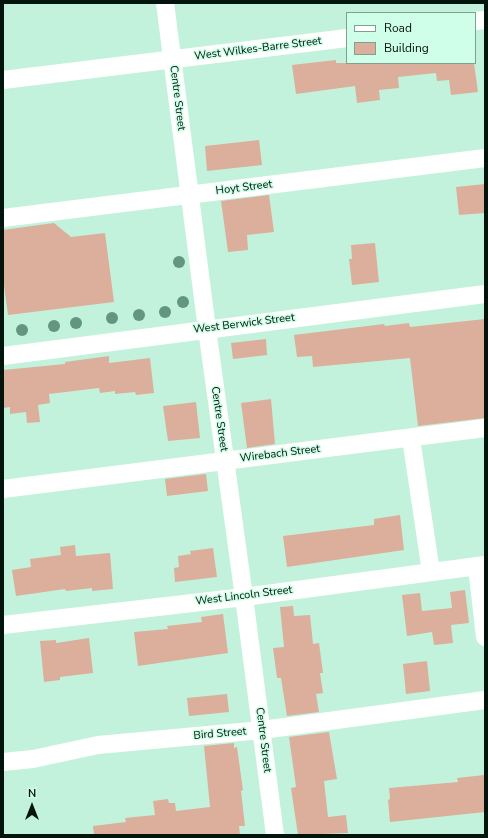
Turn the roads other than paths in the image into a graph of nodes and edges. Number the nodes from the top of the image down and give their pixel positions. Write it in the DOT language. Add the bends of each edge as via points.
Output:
graph roads {
  1 [pos="166,3"];
  2 [pos="346,38"];
  3 [pos="173,60"];
  4 [pos="3,80"];
  5 [pos="485,158"];
  6 [pos="190,195"];
  7 [pos="3,218"];
  8 [pos="485,294"];
  9 [pos="207,329"];
  10 [pos="3,356"];
  11 [pos="485,428"];
  12 [pos="411,438"];
  13 [pos="225,461"];
  14 [pos="3,488"];
  15 [pos="481,566"];
  16 [pos="431,572"];
  17 [pos="244,596"];
  18 [pos="3,625"];
  19 [pos="485,637"];
  20 [pos="485,700"];
  21 [pos="262,730"];
  22 [pos="3,762"];
  23 [pos="275,835"];
  1 -- 3 [label="street, Centre Street"];
  2 -- 3 [label="street, West Wilkes-Barre Street"];
  3 -- 4 [label="street, West Wilkes-Barre Street"];
  3 -- 6 [label="street, Centre Street"];
  5 -- 6 [label="street, Hoyt Street"];
  6 -- 7 [label="street, Hoyt Street"];
  6 -- 9 [label="street, Centre Street"];
  8 -- 9 [label="street, West Berwick Street"];
  9 -- 10 [label="street, West Berwick Street"];
  9 -- 13 [label="street, Centre Street"];
  11 -- 12 [label="street, Wirebach Street"];
  12 -- 13 [label="street, Wirebach Street"];
  12 -- 16 [label="street"];
  13 -- 14 [label="street, Wirebach Street"];
  13 -- 17 [label="street, Centre Street"];
  15 -- 16 [label="street, West Lincoln Street"];
  15 -- 19 [label="street"];
  16 -- 17 [label="street, West Lincoln Street"];
  17 -- 18 [label="street, West Lincoln Street"];
  17 -- 21 [label="street, Centre Street"];
  20 -- 21 [label="street, Bird Street"];
  21 -- 22 [label="street, Bird Street" via="98,745 34,760"];
  21 -- 23 [label="street, Centre Street"];
}
